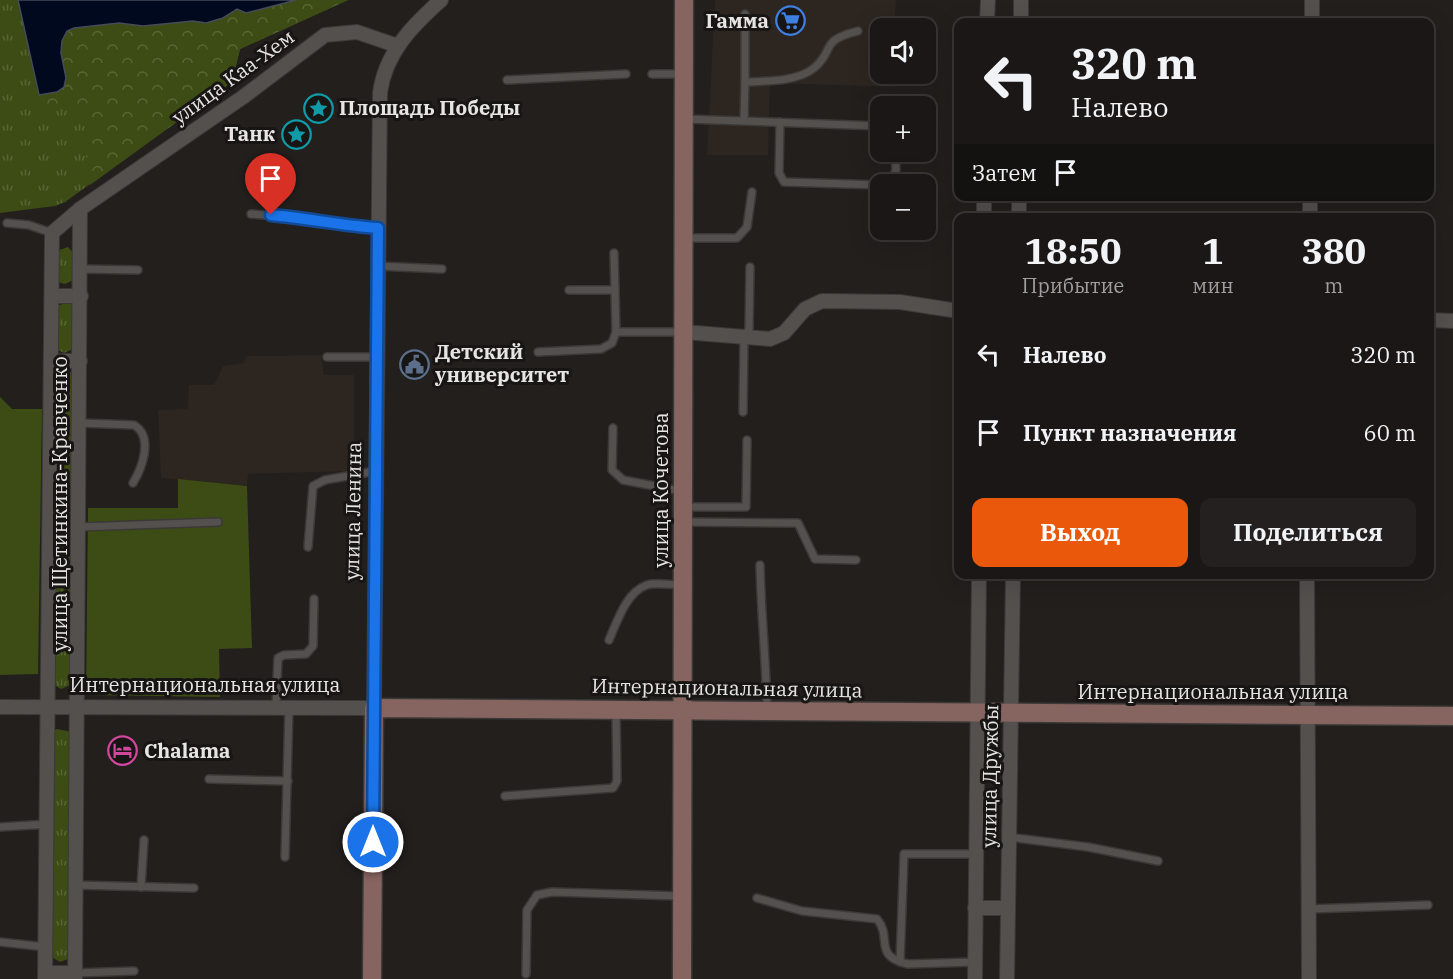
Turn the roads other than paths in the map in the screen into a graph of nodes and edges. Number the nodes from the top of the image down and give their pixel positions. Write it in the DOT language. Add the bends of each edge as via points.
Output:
graph roads {
  1 [pos="441,0"];
  2 [pos="684,0"];
  3 [pos="988,0"];
  4 [pos="1021,0"];
  5 [pos="1312,0"];
  6 [pos="745,14"];
  7 [pos="987,18"];
  8 [pos="1021,18"];
  9 [pos="1312,18"];
  10 [pos="858,31"];
  11 [pos="398,46"];
  12 [pos="626,74"];
  13 [pos="652,74"];
  14 [pos="683,74"];
  15 [pos="507,80"];
  16 [pos="745,82"];
  17 [pos="684,119"];
  18 [pos="744,121"];
  19 [pos="780,122"];
  20 [pos="870,126"];
  21 [pos="870,185"];
  22 [pos="752,192"];
  23 [pos="80,209"];
  24 [pos="251,214"];
  25 [pos="7,223"];
  26 [pos="378,228"];
  27 [pos="52,233"];
  28 [pos="684,238"];
  29 [pos="614,253"];
  30 [pos="378,266"];
  31 [pos="750,267"];
  32 [pos="81,269"];
  33 [pos="442,269"];
  34 [pos="138,270"];
  35 [pos="569,290"];
  36 [pos="615,290"];
  37 [pos="52,296"];
  38 [pos="81,296"];
  39 [pos="954,310"];
  40 [pos="1434,320"];
  41 [pos="1453,321"];
  42 [pos="616,332"];
  43 [pos="684,332"];
  44 [pos="744,338"];
  45 [pos="537,352"];
  46 [pos="327,357"];
  47 [pos="378,357"];
  48 [pos="52,361"];
  49 [pos="80,362"];
  50 [pos="743,412"];
  51 [pos="80,423"];
  52 [pos="613,428"];
  53 [pos="747,440"];
  54 [pos="376,471"];
  55 [pos="133,483"];
  56 [pos="683,507"];
  57 [pos="218,522"];
  58 [pos="79,527"];
  59 [pos="308,547"];
  60 [pos="856,560"];
  61 [pos="760,565"];
  62 [pos="979,579"];
  63 [pos="1013,579"];
  64 [pos="1308,579"];
  65 [pos="684,585"];
  66 [pos="314,599"];
  67 [pos="609,640"];
  68 [pos="0,707"];
  69 [pos="76,707"];
  70 [pos="283,707"];
  71 [pos="49,708"];
  72 [pos="374,708"];
  73 [pos="616,709"];
  74 [pos="682,710"];
  75 [pos="767,711"];
  76 [pos="978,713"];
  77 [pos="1010,713"];
  78 [pos="1307,715"];
  79 [pos="1453,716"];
  80 [pos="209,779"];
  81 [pos="288,781"];
  82 [pos="505,796"];
  83 [pos="49,824"];
  84 [pos="0,827"];
  85 [pos="1008,837"];
  86 [pos="144,840"];
  87 [pos="975,854"];
  88 [pos="285,857"];
  89 [pos="1158,861"];
  90 [pos="75,885"];
  91 [pos="141,886"];
  92 [pos="194,888"];
  93 [pos="682,896"];
  94 [pos="757,898"];
  95 [pos="1428,905"];
  96 [pos="975,908"];
  97 [pos="1007,908"];
  98 [pos="1308,909"];
  99 [pos="0,942"];
  100 [pos="46,947"];
  101 [pos="900,962"];
  102 [pos="975,962"];
  103 [pos="134,971"];
  104 [pos="526,974"];
  105 [pos="46,976"];
  106 [pos="75,976"];
  107 [pos="372,979"];
  108 [pos="682,979"];
  109 [pos="975,979"];
  110 [pos="1007,979"];
  111 [pos="1309,979"];
  1 -- 11 [label="street"];
  2 -- 14 [label="street, улица Кочетова"];
  3 -- 7 [label="street"];
  4 -- 8 [label="street"];
  5 -- 9 [label="street"];
  6 -- 16 [label="lane"];
  10 -- 16 [label="lane" via="839,36 828,45 812,70 771,81"];
  11 -- 23 [label="street, улица Каа-Хем" via="357,32 325,35 243,97"];
  11 -- 26 [label="street, улица Ленина" via="382,81"];
  12 -- 15 [label="lane"];
  13 -- 14 [label="lane"];
  14 -- 17 [label="street, улица Кочетова"];
  16 -- 18 [label="lane"];
  17 -- 18 [label="lane"];
  17 -- 28 [label="street, улица Кочетова"];
  18 -- 19 [label="lane"];
  19 -- 20 [label="lane"];
  19 -- 21 [label="lane" via="779,173 784,182"];
  22 -- 28 [label="lane" via="747,227 737,238"];
  23 -- 27 [label="street, улица Каа-Хем"];
  23 -- 32 [label="street, улица Щетинкина-Кравченко"];
  24 -- 26 [label="lane"];
  25 -- 27 [label="lane"];
  26 -- 30 [label="street, улица Ленина"];
  27 -- 37 [label="street, улица Щетинкина-Кравченко"];
  28 -- 43 [label="street, улица Кочетова"];
  29 -- 36 [label="lane"];
  30 -- 33 [label="lane"];
  30 -- 47 [label="street, улица Ленина"];
  31 -- 44 [label="lane" via="749,329"];
  32 -- 34 [label="lane"];
  32 -- 38 [label="street, улица Щетинкина-Кравченко"];
  35 -- 36 [label="lane"];
  36 -- 42 [label="lane"];
  37 -- 38 [label="street"];
  37 -- 48 [label="street, улица Щетинкина-Кравченко"];
  38 -- 49 [label="street, улица Щетинкина-Кравченко"];
  39 -- 44 [label="street" via="900,302 822,301 805,309 784,333 770,339"];
  40 -- 41 [label="street"];
  42 -- 43 [label="lane"];
  42 -- 45 [label="lane" via="612,343 601,348"];
  43 -- 44 [label="street"];
  43 -- 56 [label="street, улица Кочетова"];
  44 -- 50 [label="lane"];
  46 -- 47 [label="lane"];
  47 -- 54 [label="street, улица Ленина"];
  48 -- 49 [label="street"];
  48 -- 71 [label="street, улица Щетинкина-Кравченко"];
  49 -- 51 [label="street, улица Щетинкина-Кравченко"];
  51 -- 55 [label="lane" via="139,428 144,438 143,466"];
  51 -- 58 [label="street, улица Щетинкина-Кравченко"];
  52 -- 56 [label="lane" via="614,475"];
  53 -- 56 [label="lane" via="746,507"];
  54 -- 59 [label="lane" via="325,480 313,486"];
  54 -- 72 [label="street, улица Ленина"];
  56 -- 60 [label="lane" via="798,523 815,559"];
  56 -- 65 [label="street, улица Кочетова"];
  57 -- 58 [label="lane"];
  58 -- 69 [label="street, улица Щетинкина-Кравченко"];
  61 -- 75 [label="lane"];
  62 -- 76 [label="street, улица Дружбы"];
  63 -- 77 [label="street, улица Дружбы"];
  64 -- 78 [label="street"];
  65 -- 67 [label="lane" via="648,585 636,592"];
  65 -- 74 [label="street, улица Кочетова"];
  66 -- 70 [label="lane" via="313,646 306,654 279,658"];
  68 -- 71 [label="street, Интернациональная улица"];
  69 -- 70 [label="street, Интернациональная улица"];
  69 -- 71 [label="street, Интернациональная улица"];
  69 -- 90 [label="street, улица Щетинкина-Кравченко"];
  70 -- 72 [label="street, Интернациональная улица"];
  70 -- 81 [label="lane"];
  71 -- 83 [label="street, улица Щетинкина-Кравченко"];
  72 -- 73 [label="street, Интернациональная улица"];
  72 -- 107 [label="street, улица Ленина"];
  73 -- 74 [label="street, Интернациональная улица"];
  73 -- 82 [label="lane" via="617,781 613,788"];
  74 -- 75 [label="street, Интернациональная улица"];
  74 -- 93 [label="street, улица Кочетова"];
  75 -- 76 [label="street, Интернациональная улица"];
  76 -- 77 [label="street, Интернациональная улица"];
  76 -- 87 [label="street, улица Дружбы"];
  77 -- 78 [label="street, Интернациональная улица"];
  77 -- 85 [label="street, улица Дружбы"];
  78 -- 79 [label="street, Интернациональная улица"];
  78 -- 98 [label="street"];
  80 -- 81 [label="lane"];
  81 -- 88 [label="lane"];
  83 -- 84 [label="lane"];
  83 -- 100 [label="street, улица Щетинкина-Кравченко"];
  85 -- 89 [label="lane"];
  85 -- 97 [label="street, улица Дружбы"];
  86 -- 91 [label="lane"];
  87 -- 96 [label="street, улица Дружбы"];
  87 -- 101 [label="lane" via="904,854"];
  90 -- 91 [label="lane"];
  90 -- 106 [label="street, улица Щетинкина-Кравченко"];
  91 -- 92 [label="lane"];
  93 -- 104 [label="lane" via="552,892 537,895 527,910"];
  93 -- 108 [label="street, улица Кочетова"];
  94 -- 101 [label="lane" via="802,911 878,919 888,955"];
  95 -- 98 [label="lane"];
  96 -- 97 [label="street"];
  96 -- 102 [label="street, улица Дружбы"];
  97 -- 110 [label="street, улица Дружбы"];
  98 -- 111 [label="street"];
  99 -- 100 [label="lane"];
  100 -- 105 [label="street, улица Щетинкина-Кравченко"];
  101 -- 102 [label="lane"];
  102 -- 109 [label="street, улица Дружбы"];
  103 -- 106 [label="lane"];
  105 -- 106 [label="street"];
}
